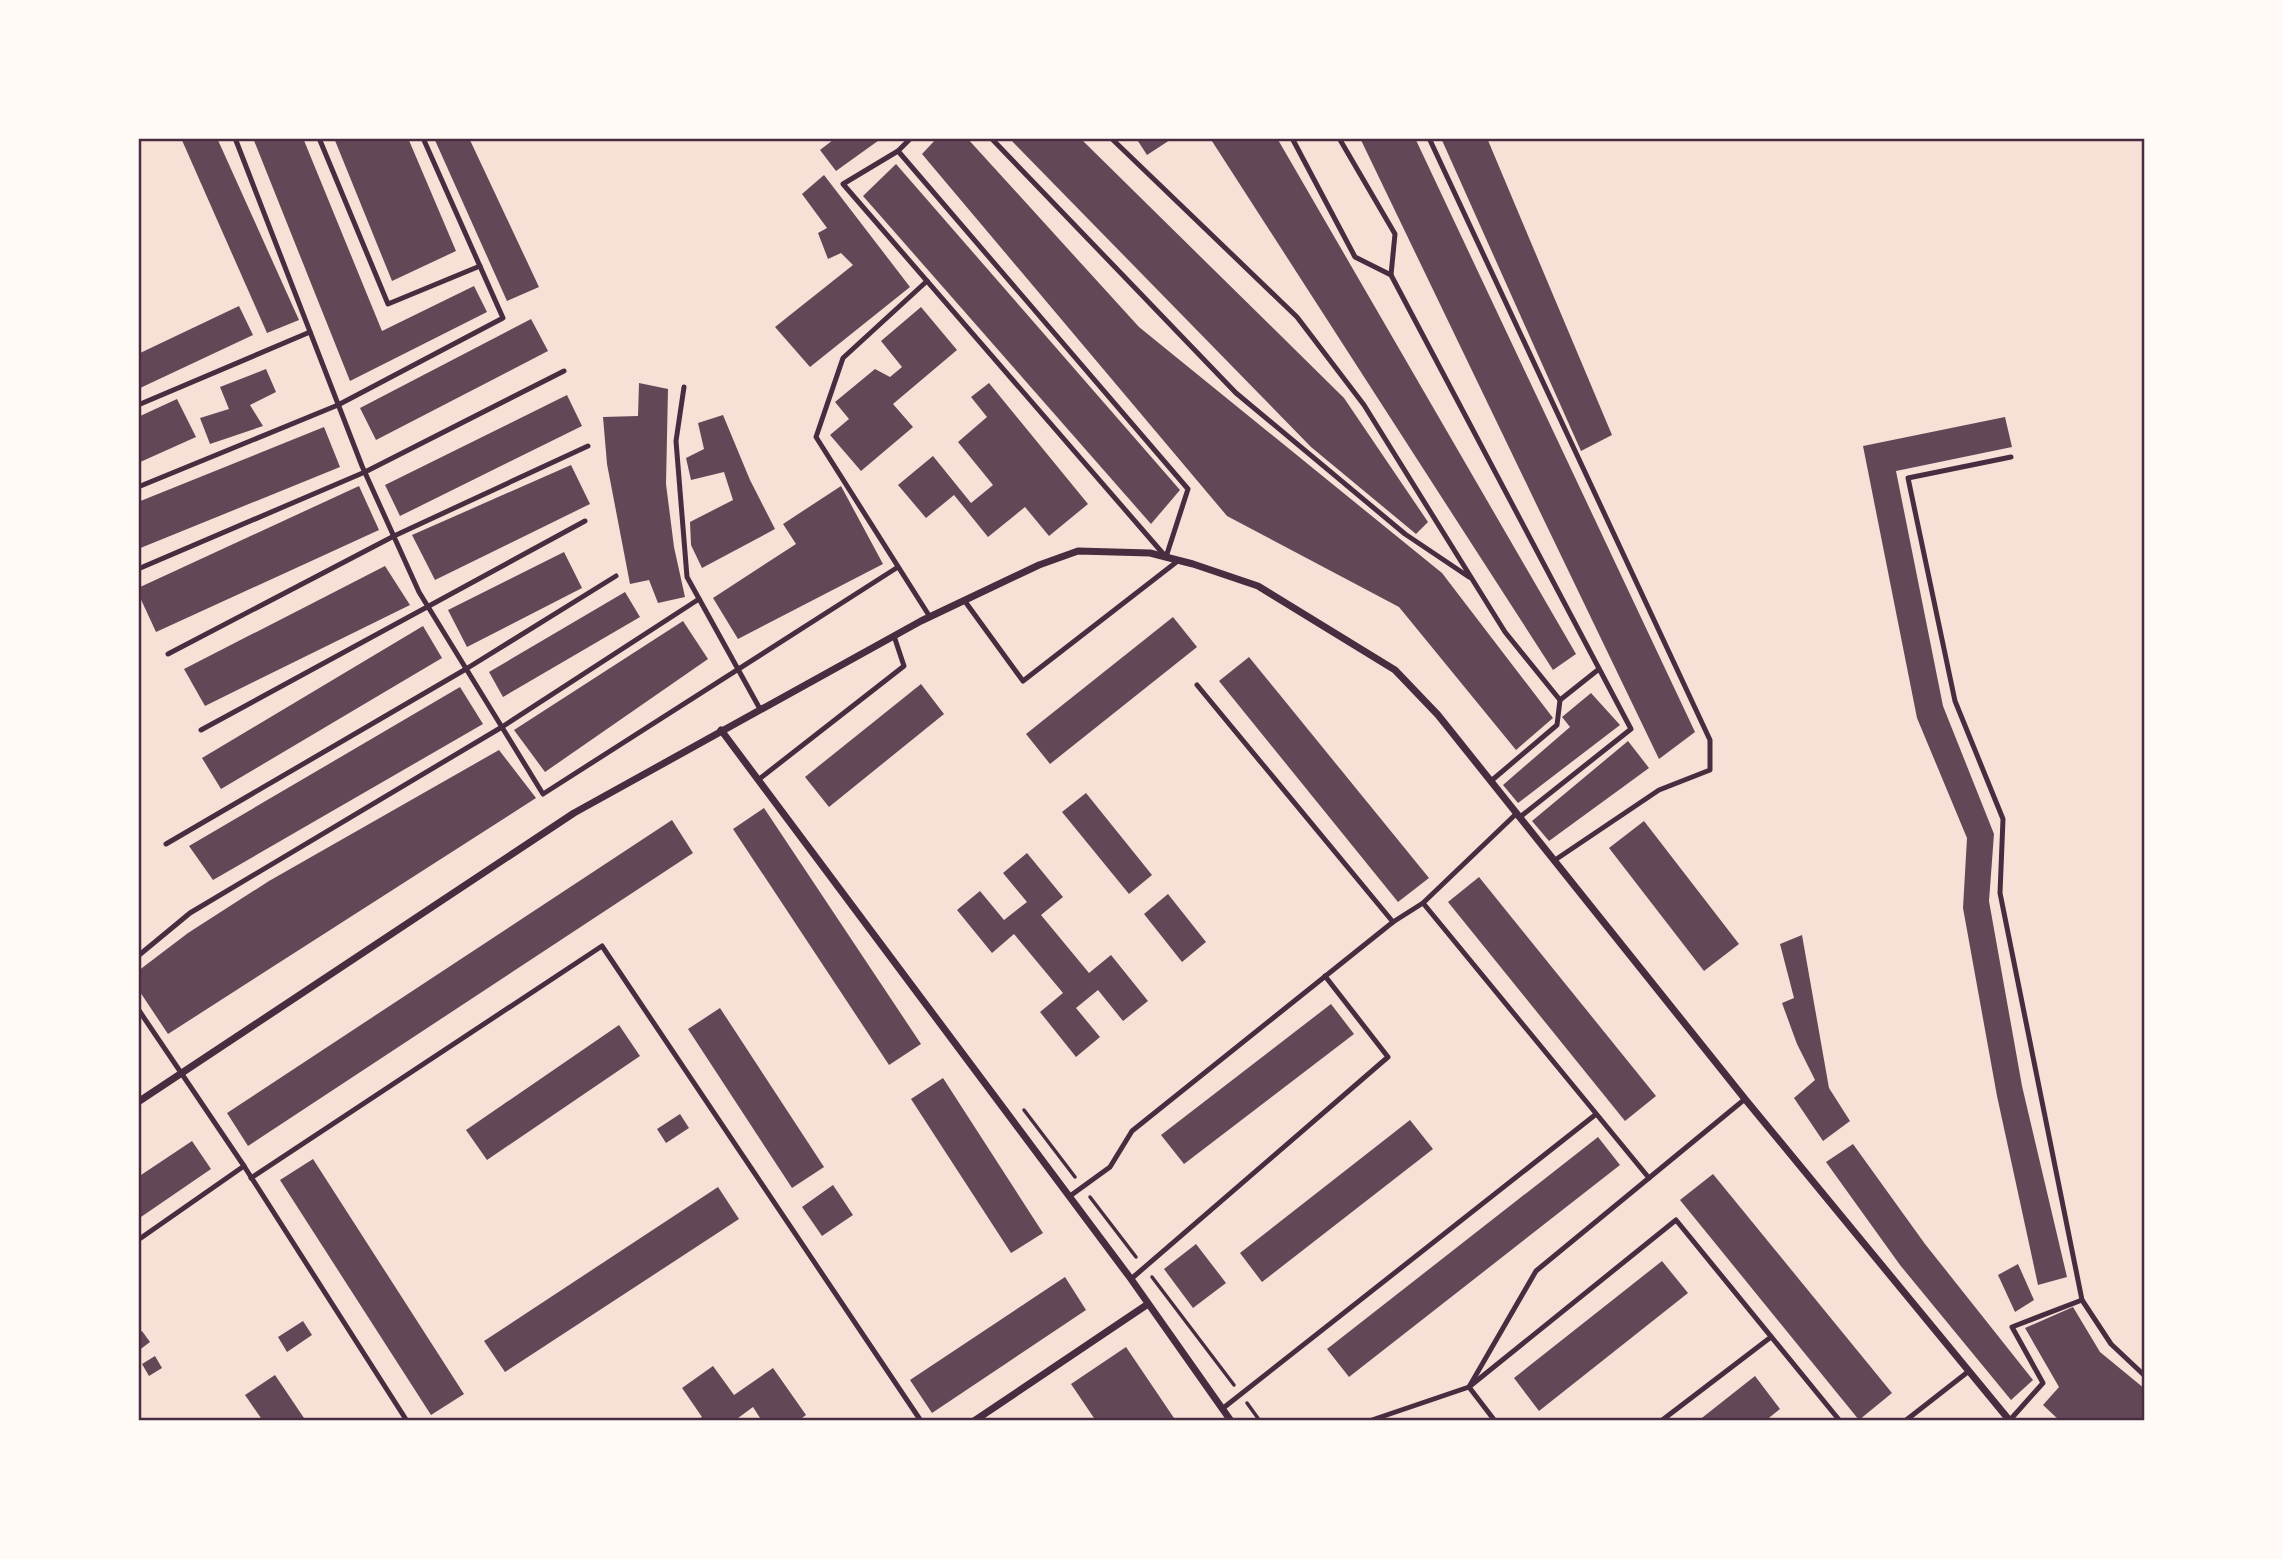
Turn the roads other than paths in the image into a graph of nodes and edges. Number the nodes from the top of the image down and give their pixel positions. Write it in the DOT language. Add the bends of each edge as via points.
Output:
graph roads {
  1 [pos="235,138"];
  2 [pos="319,138"];
  3 [pos="423,138"];
  4 [pos="911,138"];
  5 [pos="991,138"];
  6 [pos="1111,138"];
  7 [pos="1292,138"];
  8 [pos="1339,138"];
  9 [pos="1429,138"];
  10 [pos="898,151"];
  11 [pos="480,266"];
  12 [pos="1391,275"];
  13 [pos="927,281"];
  14 [pos="310,332"];
  15 [pos="564,371"];
  16 [pos="684,387"];
  17 [pos="138,405"];
  18 [pos="338,405"];
  19 [pos="588,446"];
  20 [pos="2011,457"];
  21 [pos="365,472"];
  22 [pos="138,487"];
  23 [pos="585,521"];
  24 [pos="394,536"];
  25 [pos="1166,557"];
  26 [pos="1179,560"];
  27 [pos="898,567"];
  28 [pos="138,569"];
  29 [pos="616,576"];
  30 [pos="1472,579"];
  31 [pos="699,599"];
  32 [pos="964,600"];
  33 [pos="429,608"];
  34 [pos="930,617"];
  35 [pos="894,636"];
  36 [pos="167,654"];
  37 [pos="737,668"];
  38 [pos="1599,668"];
  39 [pos="466,669"];
  40 [pos="1197,685"];
  41 [pos="1560,700"];
  42 [pos="760,709"];
  43 [pos="502,727"];
  44 [pos="201,730"];
  45 [pos="721,730"];
  46 [pos="758,780"];
  47 [pos="1491,781"];
  48 [pos="1518,815"];
  49 [pos="166,844"];
  50 [pos="1555,860"];
  51 [pos="1423,903"];
  52 [pos="1393,922"];
  53 [pos="138,957"];
  54 [pos="1325,976"];
  55 [pos="138,1009"];
  56 [pos="181,1072"];
  57 [pos="1745,1099"];
  58 [pos="138,1102"];
  59 [pos="1595,1115"];
  60 [pos="244,1166"];
  61 [pos="251,1178"];
  62 [pos="1649,1178"];
  63 [pos="1070,1196"];
  64 [pos="138,1240"];
  65 [pos="1131,1279"];
  66 [pos="2082,1300"];
  67 [pos="1148,1304"];
  68 [pos="1771,1337"];
  69 [pos="1969,1371"];
  70 [pos="2145,1376"];
  71 [pos="1469,1387"];
  72 [pos="1222,1409"];
  73 [pos="2010,1420"];
  74 [pos="407,1421"];
  75 [pos="921,1421"];
  76 [pos="974,1421"];
  77 [pos="1231,1421"];
  78 [pos="1369,1421"];
  79 [pos="1495,1421"];
  80 [pos="1661,1421"];
  81 [pos="1840,1421"];
  82 [pos="1905,1421"];
  1 -- 14 [label="lane"];
  2 -- 11 [label="lane" via="388,304"];
  3 -- 11 [label="lane"];
  4 -- 10 [label="lane"];
  5 -- 30 [label="lane" via="1236,393 1405,534"];
  6 -- 30 [label="lane" via="1297,317 1364,405"];
  7 -- 12 [label="lane" via="1355,257"];
  8 -- 12 [label="lane" via="1395,234"];
  9 -- 50 [label="lane" via="1710,740 1710,770 1659,790"];
  10 -- 13 [label="lane" via="843,184"];
  10 -- 25 [label="lane" via="1188,489"];
  11 -- 18 [label="lane" via="503,318"];
  12 -- 38 [label="lane"];
  13 -- 25 [label="lane"];
  13 -- 27 [label="lane" via="843,358 817,438"];
  14 -- 17 [label="lane"];
  14 -- 18 [label="lane"];
  15 -- 21 [label="lane"];
  16 -- 31 [label="lane" via="676,441 687,577"];
  18 -- 21 [label="lane"];
  18 -- 22 [label="lane"];
  19 -- 24 [label="lane"];
  20 -- 66 [label="lane" via="1908,478 1955,701 2003,819 2000,893"];
  21 -- 24 [label="lane"];
  21 -- 28 [label="lane"];
  23 -- 33 [label="lane"];
  24 -- 33 [label="lane"];
  24 -- 36 [label="lane"];
  25 -- 26 [label="street"];
  25 -- 32 [label="street" via="1078,551"];
  26 -- 32 [label="lane" via="1023,681"];
  26 -- 47 [label="street" via="1258,586 1395,670"];
  27 -- 34 [label="lane"];
  27 -- 37 [label="lane"];
  29 -- 39 [label="lane"];
  30 -- 41 [label="lane" via="1505,632"];
  31 -- 37 [label="lane"];
  31 -- 43 [label="lane"];
  32 -- 34 [label="street"];
  33 -- 39 [label="lane"];
  33 -- 44 [label="lane"];
  34 -- 35 [label="street"];
  35 -- 42 [label="street"];
  35 -- 46 [label="lane" via="904,666"];
  37 -- 42 [label="lane"];
  37 -- 43 [label="lane" via="543,794"];
  38 -- 41 [label="lane"];
  38 -- 48 [label="lane" via="1631,729"];
  39 -- 43 [label="lane"];
  39 -- 49 [label="lane"];
  40 -- 52 [label="lane"];
  41 -- 47 [label="lane" via="1557,725"];
  42 -- 45 [label="street"];
  43 -- 53 [label="lane" via="190,913"];
  45 -- 46 [label="street"];
  45 -- 56 [label="street" via="574,813"];
  46 -- 63 [label="street"];
  47 -- 48 [label="street"];
  48 -- 50 [label="street"];
  48 -- 51 [label="lane"];
  50 -- 57 [label="street"];
  51 -- 52 [label="lane"];
  51 -- 59 [label="lane"];
  52 -- 54 [label="lane"];
  54 -- 63 [label="lane" via="1132,1130 1110,1167"];
  54 -- 65 [label="lane" via="1388,1057"];
  55 -- 56 [label="lane"];
  56 -- 58 [label="street"];
  56 -- 60 [label="lane"];
  57 -- 62 [label="lane"];
  57 -- 69 [label="street"];
  59 -- 62 [label="lane"];
  59 -- 72 [label="lane"];
  60 -- 61 [label="lane"];
  60 -- 64 [label="lane"];
  61 -- 74 [label="lane"];
  61 -- 75 [label="lane" via="602,946"];
  62 -- 71 [label="lane" via="1536,1271"];
  63 -- 65 [label="street"];
  65 -- 67 [label="street"];
  66 -- 70 [label="lane" via="2110,1344"];
  66 -- 73 [label="lane" via="2012,1327 2043,1383"];
  67 -- 72 [label="street"];
  67 -- 76 [label="street"];
  68 -- 71 [label="lane" via="1676,1220"];
  68 -- 80 [label="lane"];
  68 -- 81 [label="lane"];
  69 -- 73 [label="street"];
  69 -- 82 [label="lane"];
  71 -- 78 [label="lane"];
  71 -- 79 [label="lane"];
  72 -- 77 [label="street"];
}
